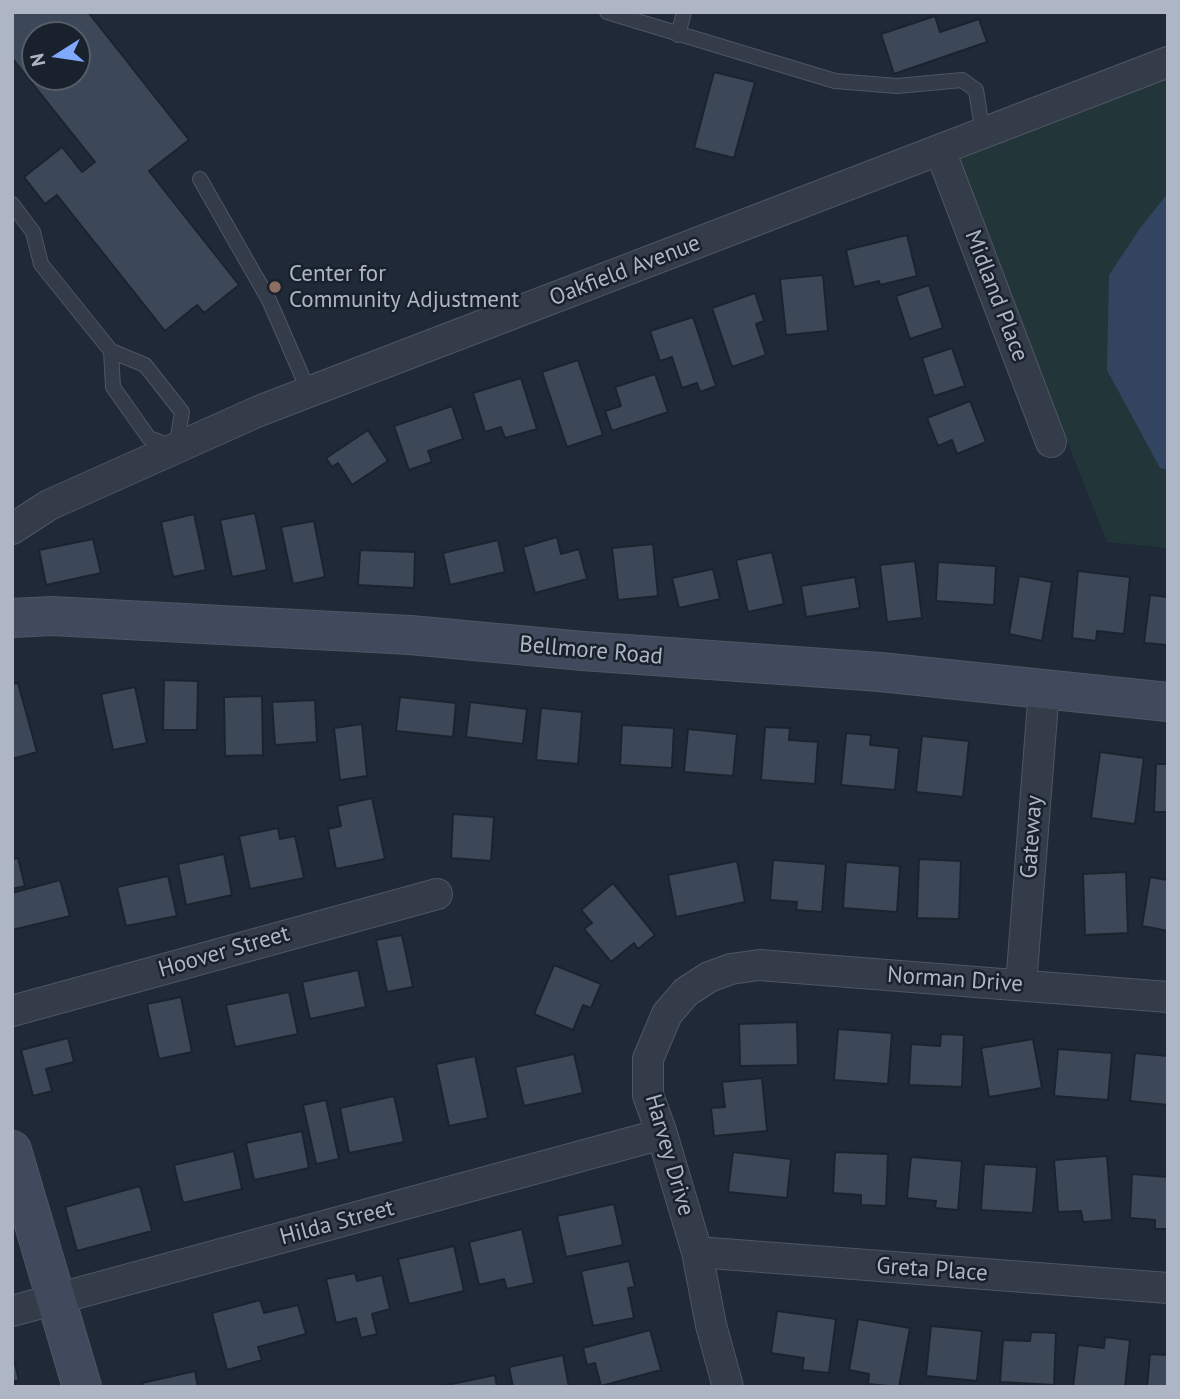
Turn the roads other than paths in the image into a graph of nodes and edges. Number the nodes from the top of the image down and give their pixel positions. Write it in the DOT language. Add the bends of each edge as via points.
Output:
graph roads {
  1 [pos="607,12"];
  2 [pos="684,12"];
  3 [pos="678,35"];
  4 [pos="1168,62"];
  5 [pos="983,134"];
  6 [pos="940,150"];
  7 [pos="200,179"];
  8 [pos="12,204"];
  9 [pos="111,351"];
  10 [pos="309,392"];
  11 [pos="1051,442"];
  12 [pos="176,448"];
  13 [pos="12,529"];
  14 [pos="12,618"];
  15 [pos="1044,689"];
  16 [pos="1168,702"];
  17 [pos="437,894"];
  18 [pos="742,968"];
  19 [pos="1021,985"];
  20 [pos="1168,997"];
  21 [pos="12,1011"];
  22 [pos="662,1134"];
  23 [pos="12,1150"];
  24 [pos="697,1252"];
  25 [pos="1168,1288"];
  26 [pos="55,1300"];
  27 [pos="12,1311"];
  28 [pos="82,1387"];
  29 [pos="728,1387"];
  1 -- 3 [label="lane"];
  2 -- 3 [label="lane"];
  3 -- 5 [label="lane" via="835,81 897,86 962,80 976,90"];
  4 -- 5 [label="street, Oakfield Avenue"];
  5 -- 6 [label="street, Oakfield Avenue"];
  6 -- 10 [label="street, Oakfield Avenue"];
  6 -- 11 [label="street, Midland Place"];
  7 -- 10 [label="lane" via="269,300"];
  8 -- 9 [label="lane" via="33,232 41,264"];
  9 -- 12 [label="lane" via="113,387 149,438"];
  9 -- 12 [label="lane" via="145,365 182,412"];
  10 -- 12 [label="street, Oakfield Avenue"];
  12 -- 13 [label="street, Oakfield Avenue" via="49,505"];
  14 -- 15 [label="main road, Bellmore Road" via="52,616 410,635"];
  15 -- 16 [label="main road, Bellmore Road"];
  15 -- 19 [label="street, Gateway"];
  17 -- 21 [label="street, Hoover Street"];
  18 -- 19 [label="street, Norman Drive" via="759,965"];
  18 -- 22 [label="street, Harvey Drive" via="709,977 686,992 667,1014 648,1059 648,1095"];
  19 -- 20 [label="street, Norman Drive"];
  22 -- 24 [label="street, Harvey Drive"];
  22 -- 26 [label="street, Hilda Street"];
  23 -- 26 [label="main road"];
  24 -- 25 [label="street, Greta Place"];
  24 -- 29 [label="street, Harvey Drive"];
  26 -- 27 [label="street, Hilda Street"];
  26 -- 28 [label="main road"];
}
